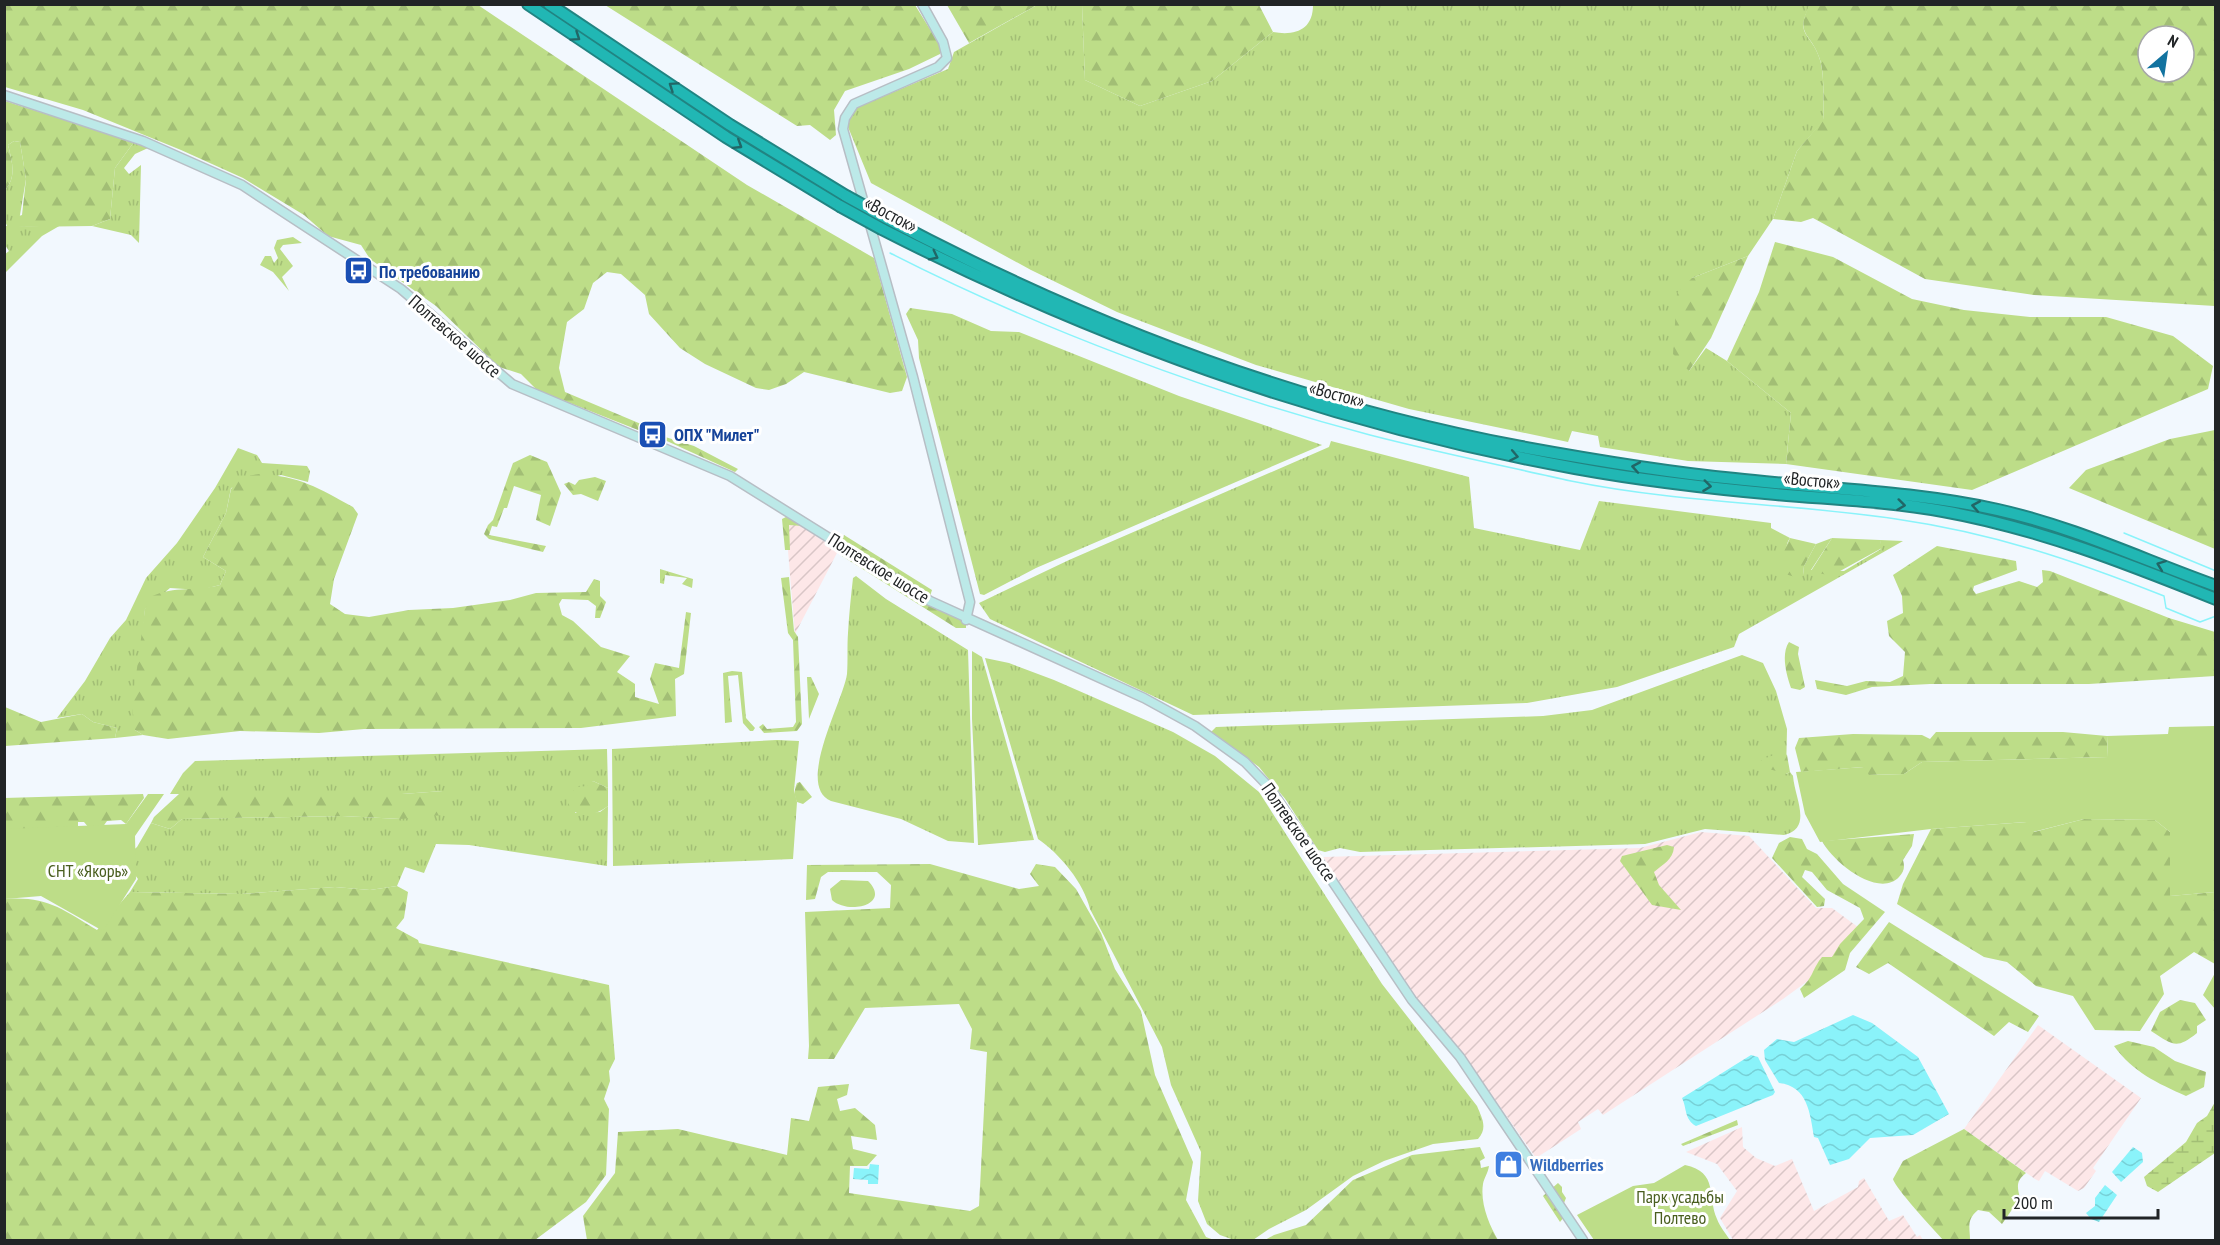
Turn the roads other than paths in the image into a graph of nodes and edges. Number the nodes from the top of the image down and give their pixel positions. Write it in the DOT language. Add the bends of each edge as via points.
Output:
graph roads {
  1 [pos="528,4"];
  2 [pos="549,4"];
  3 [pos="922,4"];
  4 [pos="4,96"];
  5 [pos="843,201"];
  6 [pos="2216,586"];
  7 [pos="2216,599"];
  8 [pos="966,620"];
  9 [pos="1583,1240"];
  1 -- 5 [label="highway, «Восток», one-way" via="726,137"];
  5 -- 2 [label="highway, «Восток», one-way"];
  3 -- 8 [label="street" via="944,42 947,58 938,67 854,104 844,118 843,129 913,377 970,602"];
  4 -- 8 [label="street, Полтевское шоссе" via="143,141 242,184 401,289 512,384 730,476 904,586"];
  6 -- 5 [label="highway, «Восток», one-way, bridge" via="2049,523 1996,510 1881,492 1651,469 1520,447 1396,419 1268,382 1135,334 1046,297 886,218"];
  5 -- 7 [label="highway, «Восток», one-way, bridge" via="882,229 954,266 1089,326 1295,400 1443,440 1577,468 1972,517 2088,549"];
  8 -- 9 [label="street, Полтевское шоссе" via="1144,699 1202,731 1255,771 1313,850 1412,1000 1460,1057"];
}
